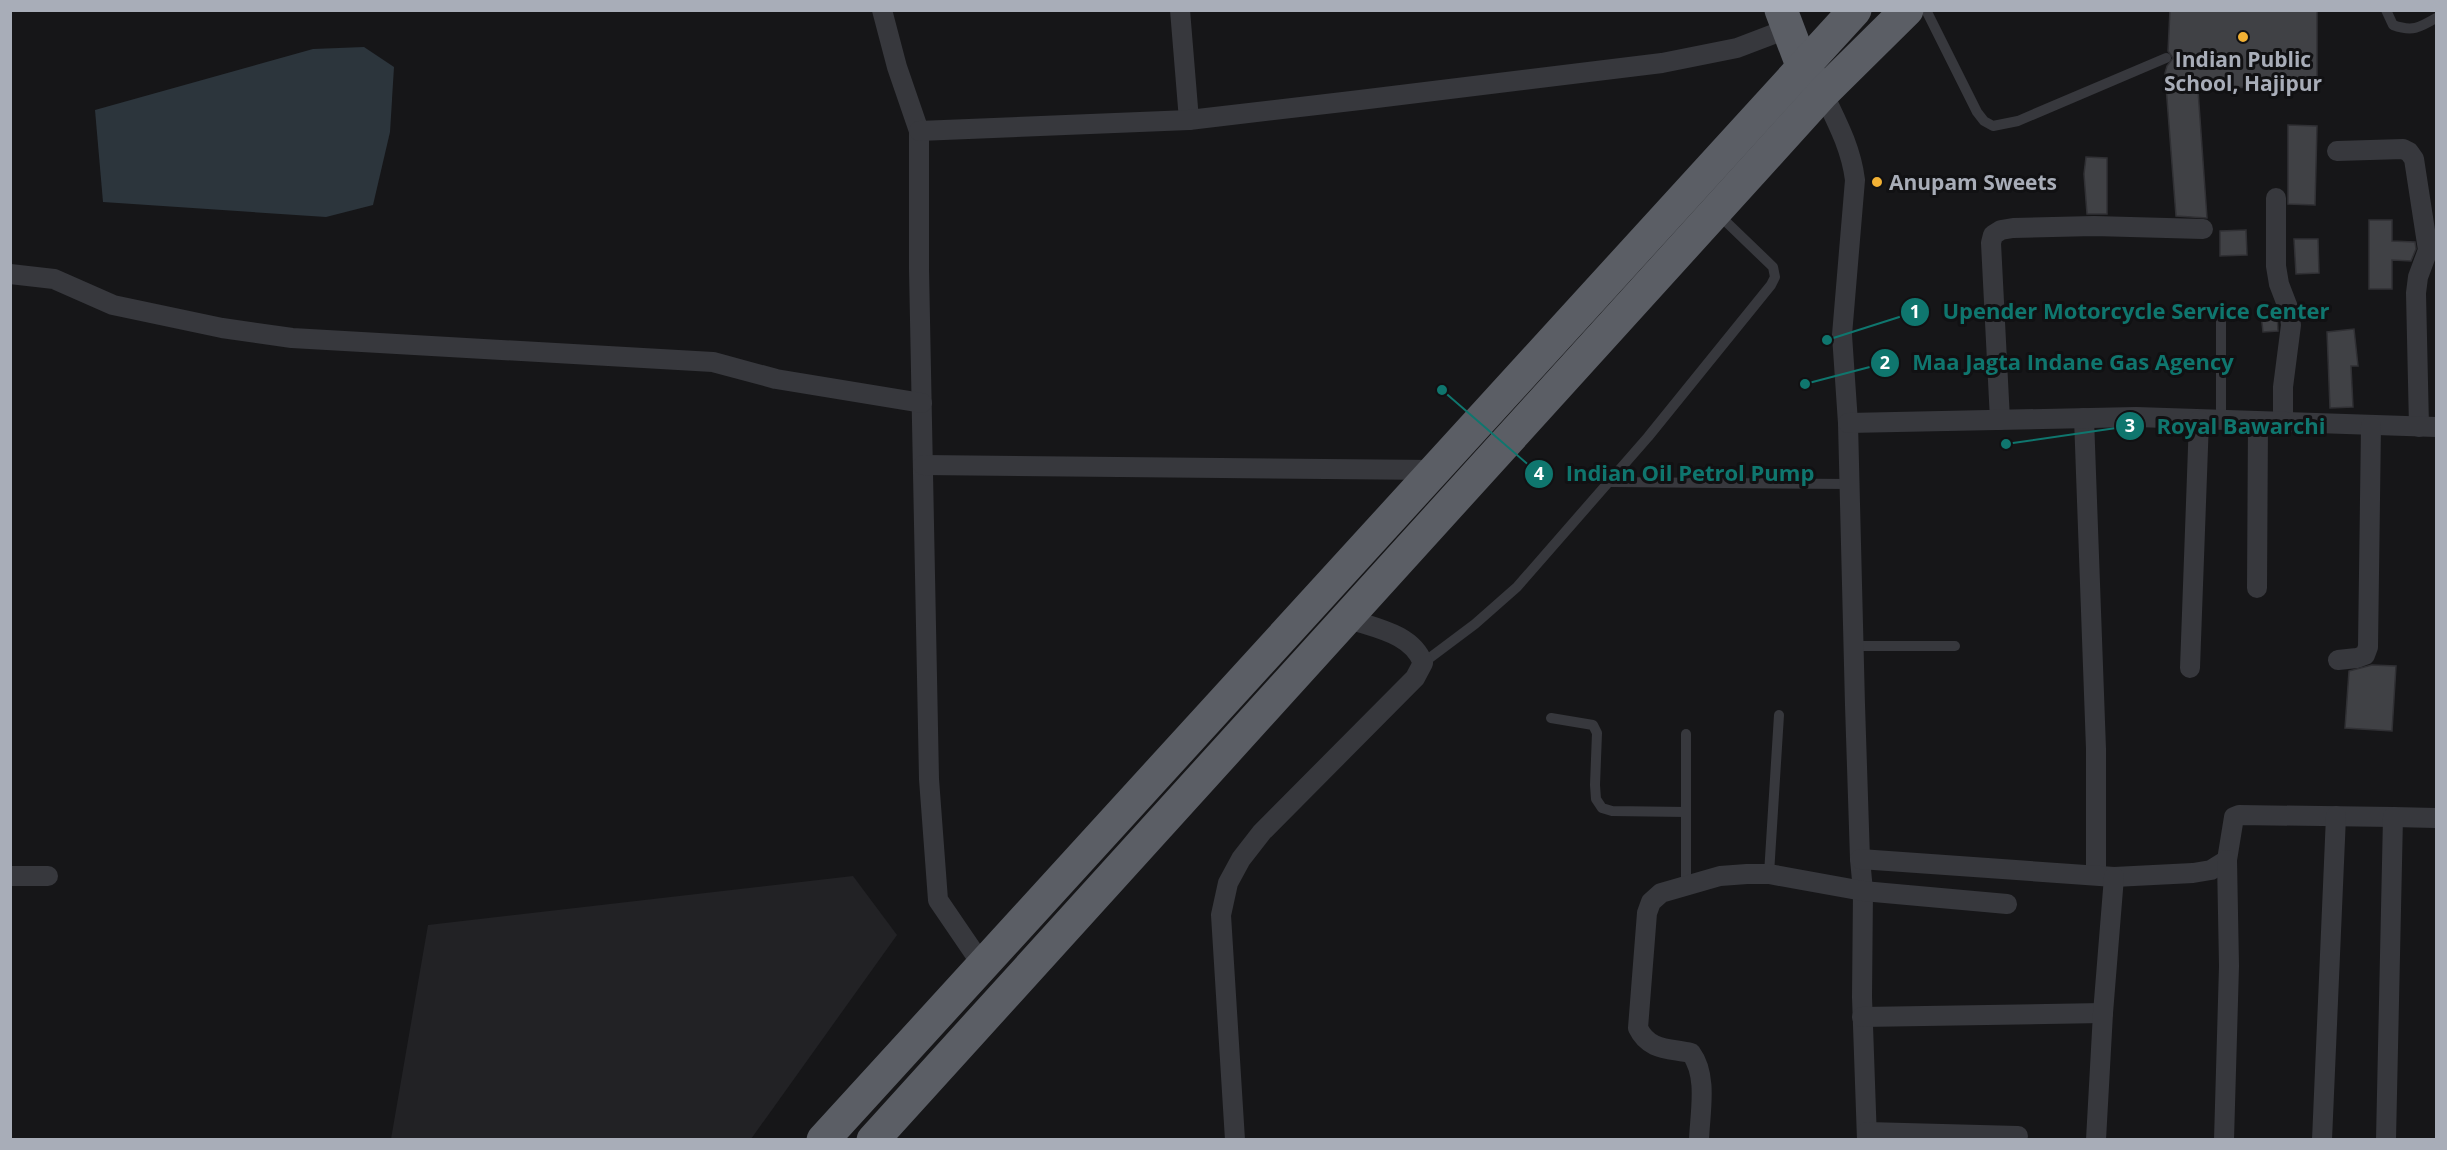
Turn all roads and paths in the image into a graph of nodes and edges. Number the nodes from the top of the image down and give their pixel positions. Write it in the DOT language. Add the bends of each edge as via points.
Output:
graph roads {
  1 [pos="882,10"];
  2 [pos="1180,10"];
  3 [pos="1855,10"];
  4 [pos="1907,10"];
  5 [pos="1926,10"];
  6 [pos="2386,10"];
  7 [pos="2436,18"];
  8 [pos="1784,20"];
  9 [pos="2166,58"];
  10 [pos="1803,68"];
  11 [pos="1823,93"];
  12 [pos="1189,120"];
  13 [pos="920,131"];
  14 [pos="2337,151"];
  15 [pos="2276,198"];
  16 [pos="1716,212"];
  17 [pos="2203,229"];
  18 [pos="10,274"];
  19 [pos="2221,309"];
  20 [pos="922,403"];
  21 [pos="2084,418"];
  22 [pos="2000,420"];
  23 [pos="2199,420"];
  24 [pos="2222,420"];
  25 [pos="2258,422"];
  26 [pos="2283,422"];
  27 [pos="1848,423"];
  28 [pos="2371,426"];
  29 [pos="2428,427"];
  30 [pos="923,465"];
  31 [pos="1436,470"];
  32 [pos="1610,482"];
  33 [pos="1849,484"];
  34 [pos="2257,588"];
  35 [pos="1346,618"];
  36 [pos="1853,646"];
  37 [pos="1955,646"];
  38 [pos="2337,660"];
  39 [pos="1423,663"];
  40 [pos="2190,668"];
  41 [pos="1779,715"];
  42 [pos="1551,718"];
  43 [pos="1686,734"];
  44 [pos="1686,812"];
  45 [pos="2336,816"];
  46 [pos="2393,817"];
  47 [pos="2436,818"];
  48 [pos="1860,859"];
  49 [pos="2227,860"];
  50 [pos="1769,874"];
  51 [pos="10,876"];
  52 [pos="48,876"];
  53 [pos="2105,876"];
  54 [pos="1686,885"];
  55 [pos="1863,891"];
  56 [pos="2007,904"];
  57 [pos="983,966"];
  58 [pos="2103,1012"];
  59 [pos="1863,1017"];
  60 [pos="1867,1136"];
  61 [pos="2018,1136"];
  62 [pos="823,1140"];
  63 [pos="873,1140"];
  64 [pos="1235,1140"];
  65 [pos="1699,1140"];
  66 [pos="2096,1140"];
  67 [pos="2224,1140"];
  68 [pos="2322,1140"];
  69 [pos="2386,1140"];
  1 -- 13 [label="street" via="897,68"];
  2 -- 12 [label="street"];
  3 -- 10 [label="highway"];
  4 -- 11 [label="highway"];
  5 -- 9 [label="lane" via="1977,112 1993,126 2018,121"];
  6 -- 7 [label="lane" via="2393,25 2406,30"];
  8 -- 10 [label="highway"];
  8 -- 12 [label="street" via="1737,48 1662,63"];
  10 -- 11 [label="highway"];
  10 -- 31 [label="highway"];
  11 -- 16 [label="highway"];
  11 -- 27 [label="street" via="1845,137 1855,180 1842,314"];
  12 -- 13 [label="street"];
  13 -- 20 [label="street"];
  14 -- 29 [label="street" via="2403,149 2414,159 2428,250 2416,293"];
  15 -- 26 [label="street" via="2276,266 2290,325"];
  16 -- 32 [label="lane" via="1764,256 1775,277"];
  16 -- 35 [label="highway"];
  17 -- 22 [label="street" via="2013,228 1993,235"];
  18 -- 20 [label="street" via="54,279 113,305 280,336 713,362 776,379"];
  19 -- 24 [label="lane"];
  20 -- 30 [label="street"];
  21 -- 22 [label="street"];
  21 -- 23 [label="street"];
  21 -- 53 [label="street" via="2096,749"];
  22 -- 27 [label="street"];
  23 -- 24 [label="street"];
  23 -- 40 [label="street"];
  24 -- 25 [label="street"];
  25 -- 26 [label="street"];
  25 -- 34 [label="street"];
  26 -- 28 [label="street"];
  27 -- 33 [label="street"];
  28 -- 29 [label="street"];
  28 -- 38 [label="street" via="2368,646 2364,655"];
  30 -- 31 [label="street"];
  30 -- 57 [label="street" via="930,779 938,900"];
  31 -- 57 [label="highway"];
  32 -- 33 [label="lane"];
  32 -- 39 [label="lane" via="1516,587"];
  33 -- 36 [label="street"];
  35 -- 39 [label="street" via="1405,639 1418,651"];
  35 -- 63 [label="highway"];
  36 -- 37 [label="lane"];
  36 -- 48 [label="street"];
  39 -- 64 [label="street" via="1415,678 1262,832 1228,883 1221,915"];
  41 -- 50 [label="lane"];
  42 -- 44 [label="lane" via="1593,725 1597,733 1596,799 1602,808"];
  43 -- 44 [label="lane"];
  44 -- 54 [label="lane"];
  45 -- 46 [label="street"];
  45 -- 49 [label="street" via="2234,817"];
  45 -- 68 [label="street"];
  46 -- 47 [label="street"];
  46 -- 69 [label="street"];
  48 -- 53 [label="street"];
  48 -- 55 [label="street"];
  49 -- 53 [label="street" via="2211,870 2193,873"];
  49 -- 67 [label="street" via="2229,966"];
  50 -- 54 [label="street" via="1720,876"];
  50 -- 55 [label="street"];
  51 -- 52 [label="street"];
  53 -- 58 [label="street"];
  54 -- 65 [label="street" via="1661,893 1651,902 1647,913 1638,1028 1643,1039 1656,1047 1691,1053 1698,1063"];
  55 -- 56 [label="street"];
  55 -- 59 [label="street"];
  57 -- 62 [label="highway"];
  58 -- 59 [label="street"];
  58 -- 66 [label="street"];
  59 -- 60 [label="street"];
  60 -- 61 [label="street"];
}
